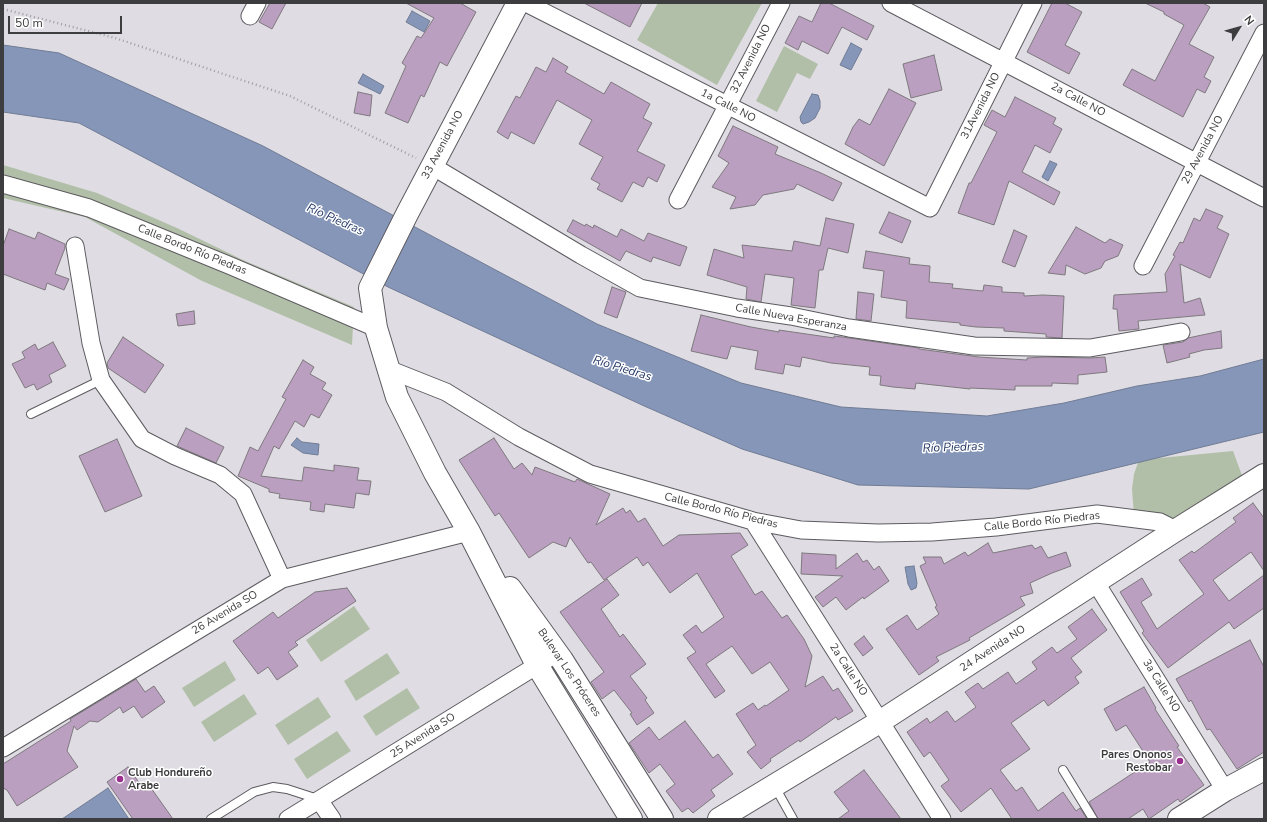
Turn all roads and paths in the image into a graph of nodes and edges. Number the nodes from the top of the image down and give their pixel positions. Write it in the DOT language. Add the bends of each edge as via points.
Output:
graph roads {
  1 [pos="518,3"];
  2 [pos="526,3"];
  3 [pos="781,3"];
  4 [pos="891,3"];
  5 [pos="1033,3"];
  6 [pos="3,9"];
  7 [pos="1264,33"];
  8 [pos="1004,61"];
  9 [pos="727,106"];
  10 [pos="1196,163"];
  11 [pos="432,166"];
  12 [pos="3,184"];
  13 [pos="1264,198"];
  14 [pos="678,200"];
  15 [pos="930,208"];
  16 [pos="75,246"];
  17 [pos="1143,266"];
  18 [pos="370,288"];
  19 [pos="376,328"];
  20 [pos="1182,332"];
  21 [pos="388,369"];
  22 [pos="101,380"];
  23 [pos="31,414"];
  24 [pos="1264,475"];
  25 [pos="753,522"];
  26 [pos="469,532"];
  27 [pos="1173,532"];
  28 [pos="282,579"];
  29 [pos="1096,583"];
  30 [pos="557,653"];
  31 [pos="537,665"];
  32 [pos="881,721"];
  33 [pos="3,748"];
  34 [pos="1264,769"];
  35 [pos="1063,770"];
  36 [pos="774,786"];
  37 [pos="1225,790"];
  38 [pos="320,800"];
  39 [pos="211,819"];
  40 [pos="288,819"];
  41 [pos="332,819"];
  42 [pos="631,819"];
  43 [pos="662,819"];
  44 [pos="719,819"];
  45 [pos="793,819"];
  46 [pos="942,819"];
  47 [pos="1094,819"];
  48 [pos="1179,819"];
  1 -- 11 [label="street, 33 Avenida NO"];
  2 -- 9 [label="street, 1a Calle NO"];
  3 -- 9 [label="street, 32 Avenida NO"];
  4 -- 8 [label="street, 2a Calle NO"];
  5 -- 8 [label="street, 31Avenida NO"];
  6 -- 11 [label="path" via="116,38 290,96"];
  7 -- 10 [label="street, 29 Avenida NO"];
  8 -- 10 [label="street, 2a Calle NO"];
  8 -- 15 [label="street, 31Avenida NO"];
  9 -- 14 [label="street, 32 Avenida NO"];
  9 -- 15 [label="street, 1a Calle NO"];
  10 -- 13 [label="street, 2a Calle NO"];
  10 -- 17 [label="street, 29 Avenida NO"];
  11 -- 18 [label="street, 33 Avenida NO"];
  11 -- 20 [label="street, Calle Nueva Esperanza" via="581,256 640,288 849,328 974,346 1090,348"];
  12 -- 19 [label="street, Calle Bordo Río Piedras" via="89,208"];
  16 -- 22 [label="street" via="91,343"];
  18 -- 19 [label="street, Bulevar Los Próceres"];
  19 -- 21 [label="street, Bulevar Los Próceres"];
  21 -- 25 [label="street, Calle Bordo Río Piedras" via="446,392 519,437 590,474"];
  21 -- 26 [label="street, Bulevar Los Próceres" via="397,397 435,473"];
  22 -- 23 [label="lane"];
  22 -- 28 [label="street" via="142,439 220,475 244,494"];
  24 -- 27 [label="street, 24 Avenida NO"];
  25 -- 27 [label="street, Calle Bordo Río Piedras" via="801,530 932,532 1097,514 1160,522"];
  25 -- 32 [label="street, 2a Calle NO"];
  26 -- 28 [label="street, 26 Avenida SO"];
  26 -- 30 [label="street, Bulevar Los Próceres"];
  26 -- 31 [label="street, Bulevar Los Próceres"];
  27 -- 29 [label="street, 24 Avenida NO"];
  28 -- 33 [label="street, 26 Avenida SO"];
  29 -- 32 [label="street, 24 Avenida NO"];
  29 -- 37 [label="street, 3a Calle NO"];
  30 -- 31 [label="street, 25 Avenida SO"];
  30 -- 43 [label="street, Bulevar Los Próceres"];
  31 -- 38 [label="street, 25 Avenida SO"];
  31 -- 42 [label="street, Bulevar Los Próceres"];
  32 -- 36 [label="street, 24 Avenida NO"];
  32 -- 46 [label="street, 2a Calle NO"];
  34 -- 37 [label="street"];
  35 -- 47 [label="lane"];
  36 -- 44 [label="street, 24 Avenida NO"];
  36 -- 45 [label="lane"];
  37 -- 48 [label="street"];
  38 -- 39 [label="lane" via="272,787 254,792"];
  38 -- 40 [label="street, 25 Avenida SO"];
  38 -- 41 [label="street"];
}
